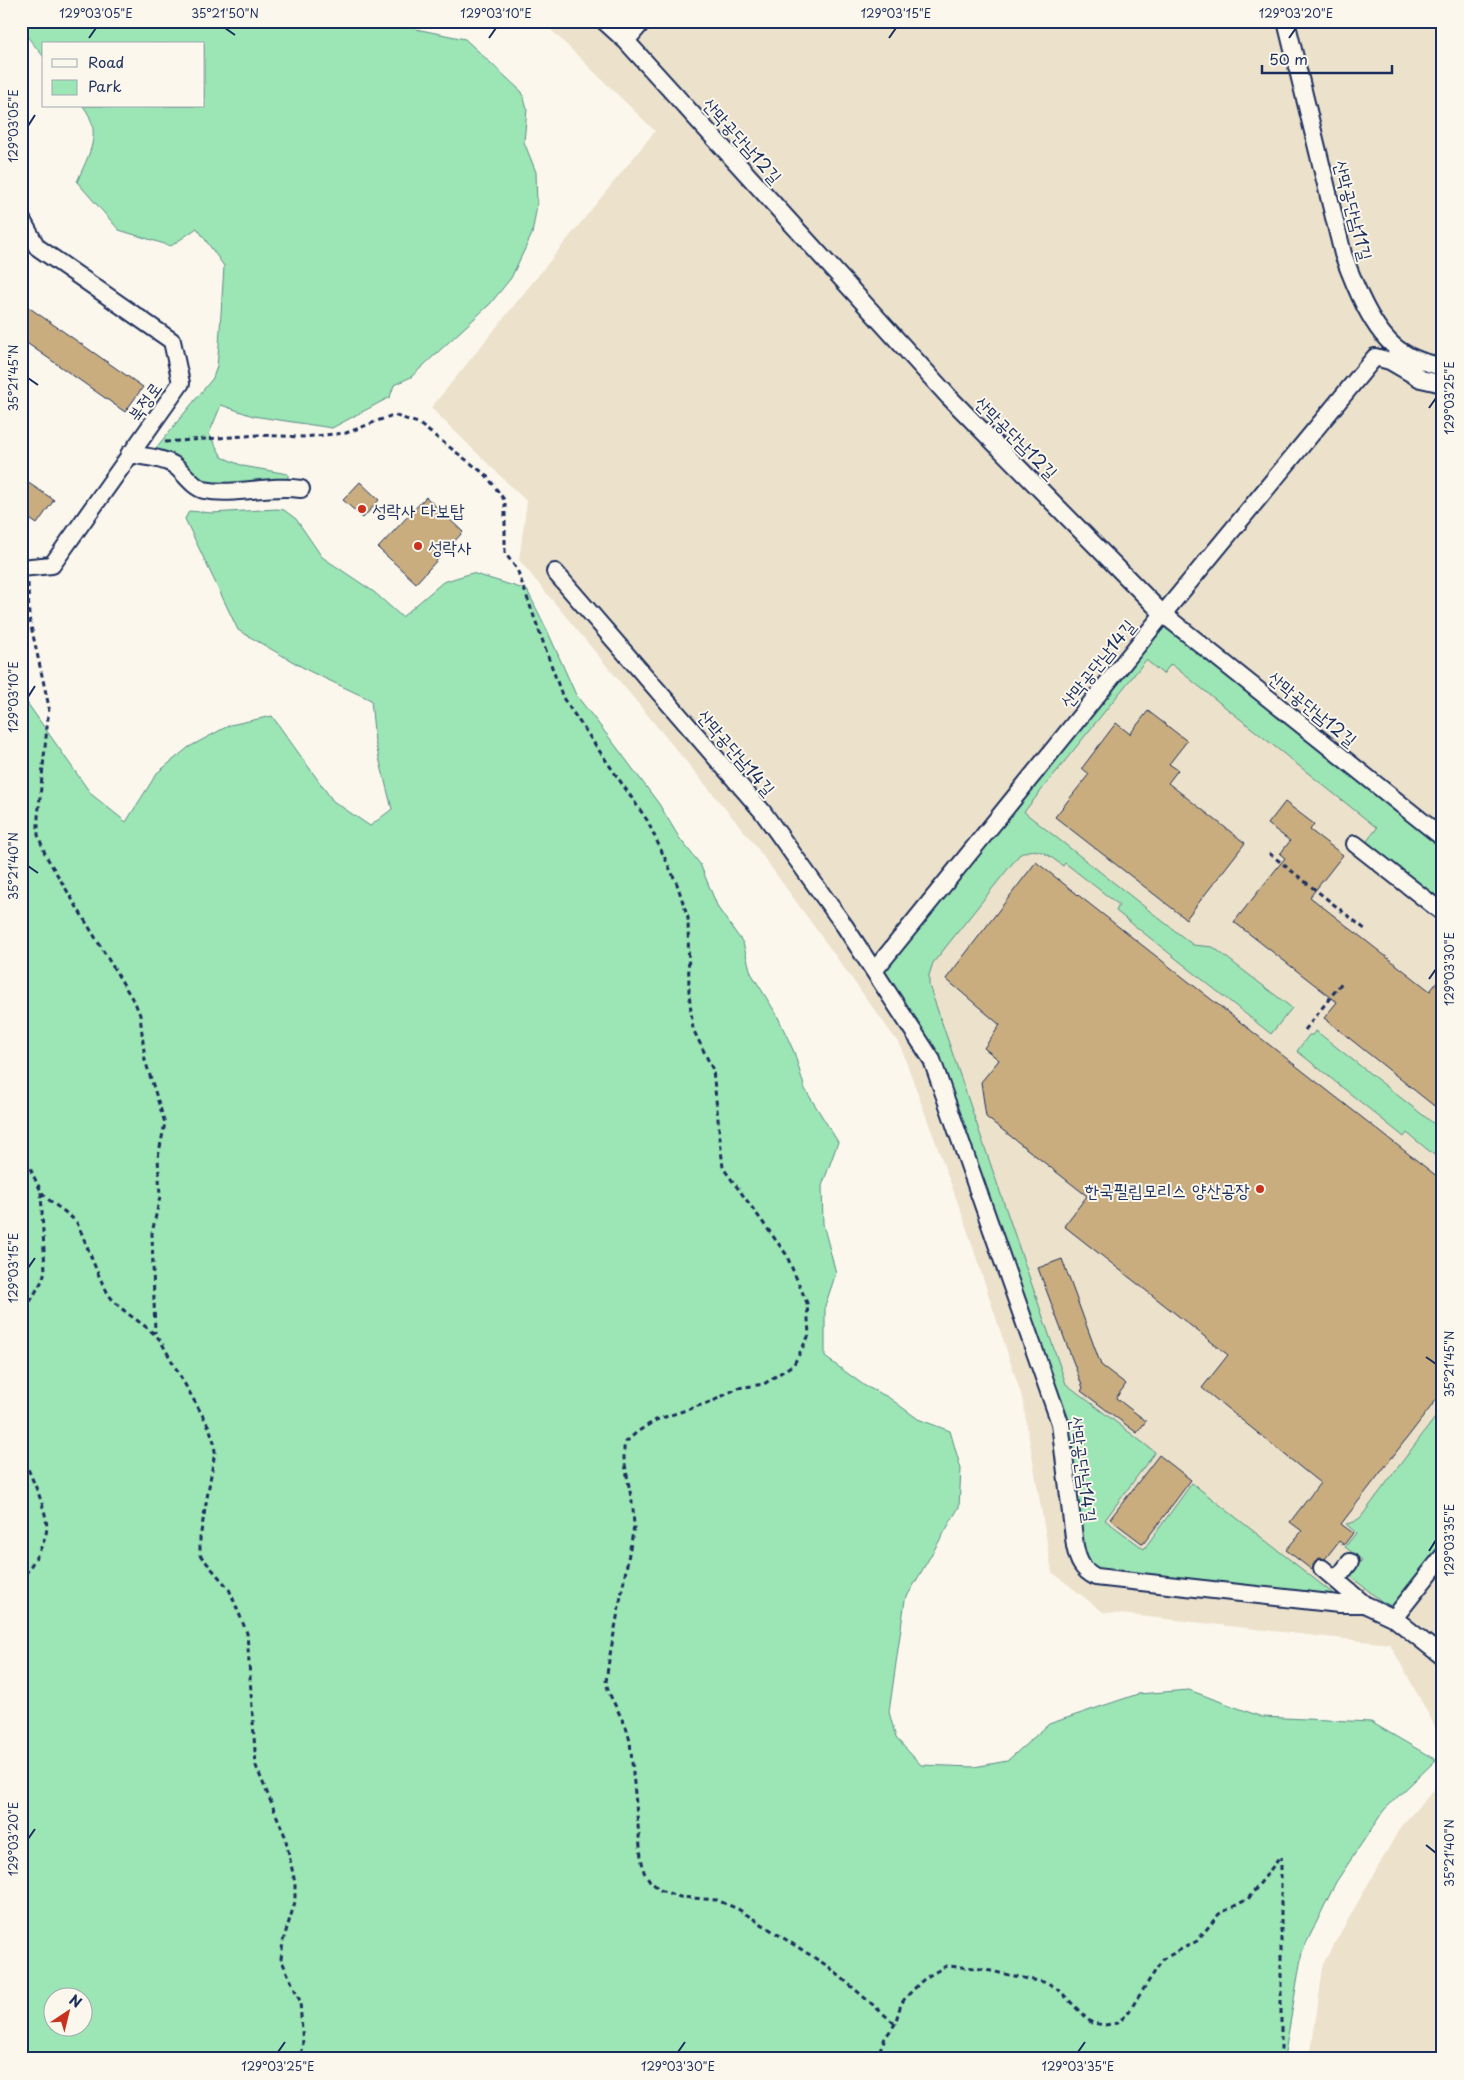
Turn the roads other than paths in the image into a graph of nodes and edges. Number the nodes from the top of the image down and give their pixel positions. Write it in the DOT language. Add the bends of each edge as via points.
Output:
graph roads {
  1 [pos="604,21"];
  2 [pos="643,21"];
  3 [pos="1286,21"];
  4 [pos="626,41"];
  5 [pos="21,218"];
  6 [pos="1443,367"];
  7 [pos="1443,384"];
  8 [pos="134,449"];
  9 [pos="301,488"];
  10 [pos="24,568"];
  11 [pos="555,572"];
  12 [pos="1163,614"];
  13 [pos="1443,838"];
  14 [pos="1355,844"];
  15 [pos="1443,913"];
  16 [pos="874,971"];
  17 [pos="1443,1556"];
  18 [pos="1350,1562"];
  19 [pos="1322,1568"];
  20 [pos="1336,1580"];
  21 [pos="1364,1604"];
  22 [pos="1394,1618"];
  23 [pos="1443,1657"];
  1 -- 4 [label="street, 산막공단남12길"];
  2 -- 4 [label="street"];
  3 -- 6 [label="street, 산막공단남11길" via="1350,275 1392,345 1420,362"];
  4 -- 12 [label="street, 산막공단남12길" via="949,397"];
  5 -- 8 [label="street, 북정로" via="37,247 172,341 181,383"];
  7 -- 12 [label="street, 산막공단남14길" via="1421,379 1390,361 1375,357"];
  8 -- 9 [label="street" via="177,467 195,486 204,490"];
  8 -- 10 [label="street, 북정로" via="52,565"];
  11 -- 16 [label="street, 산막공단남14길" via="762,812"];
  12 -- 13 [label="street, 산막공단남12길"];
  12 -- 16 [label="street, 산막공단남14길"];
  14 -- 15 [label="street"];
  16 -- 21 [label="street, 산막공단남14길" via="932,1060 1060,1423 1080,1565 1096,1577"];
  17 -- 22 [label="street"];
  18 -- 20 [label="street"];
  19 -- 20 [label="street"];
  20 -- 21 [label="street"];
  21 -- 22 [label="street, 산막공단남14길"];
  22 -- 23 [label="street, 산막공단남14길"];
}
